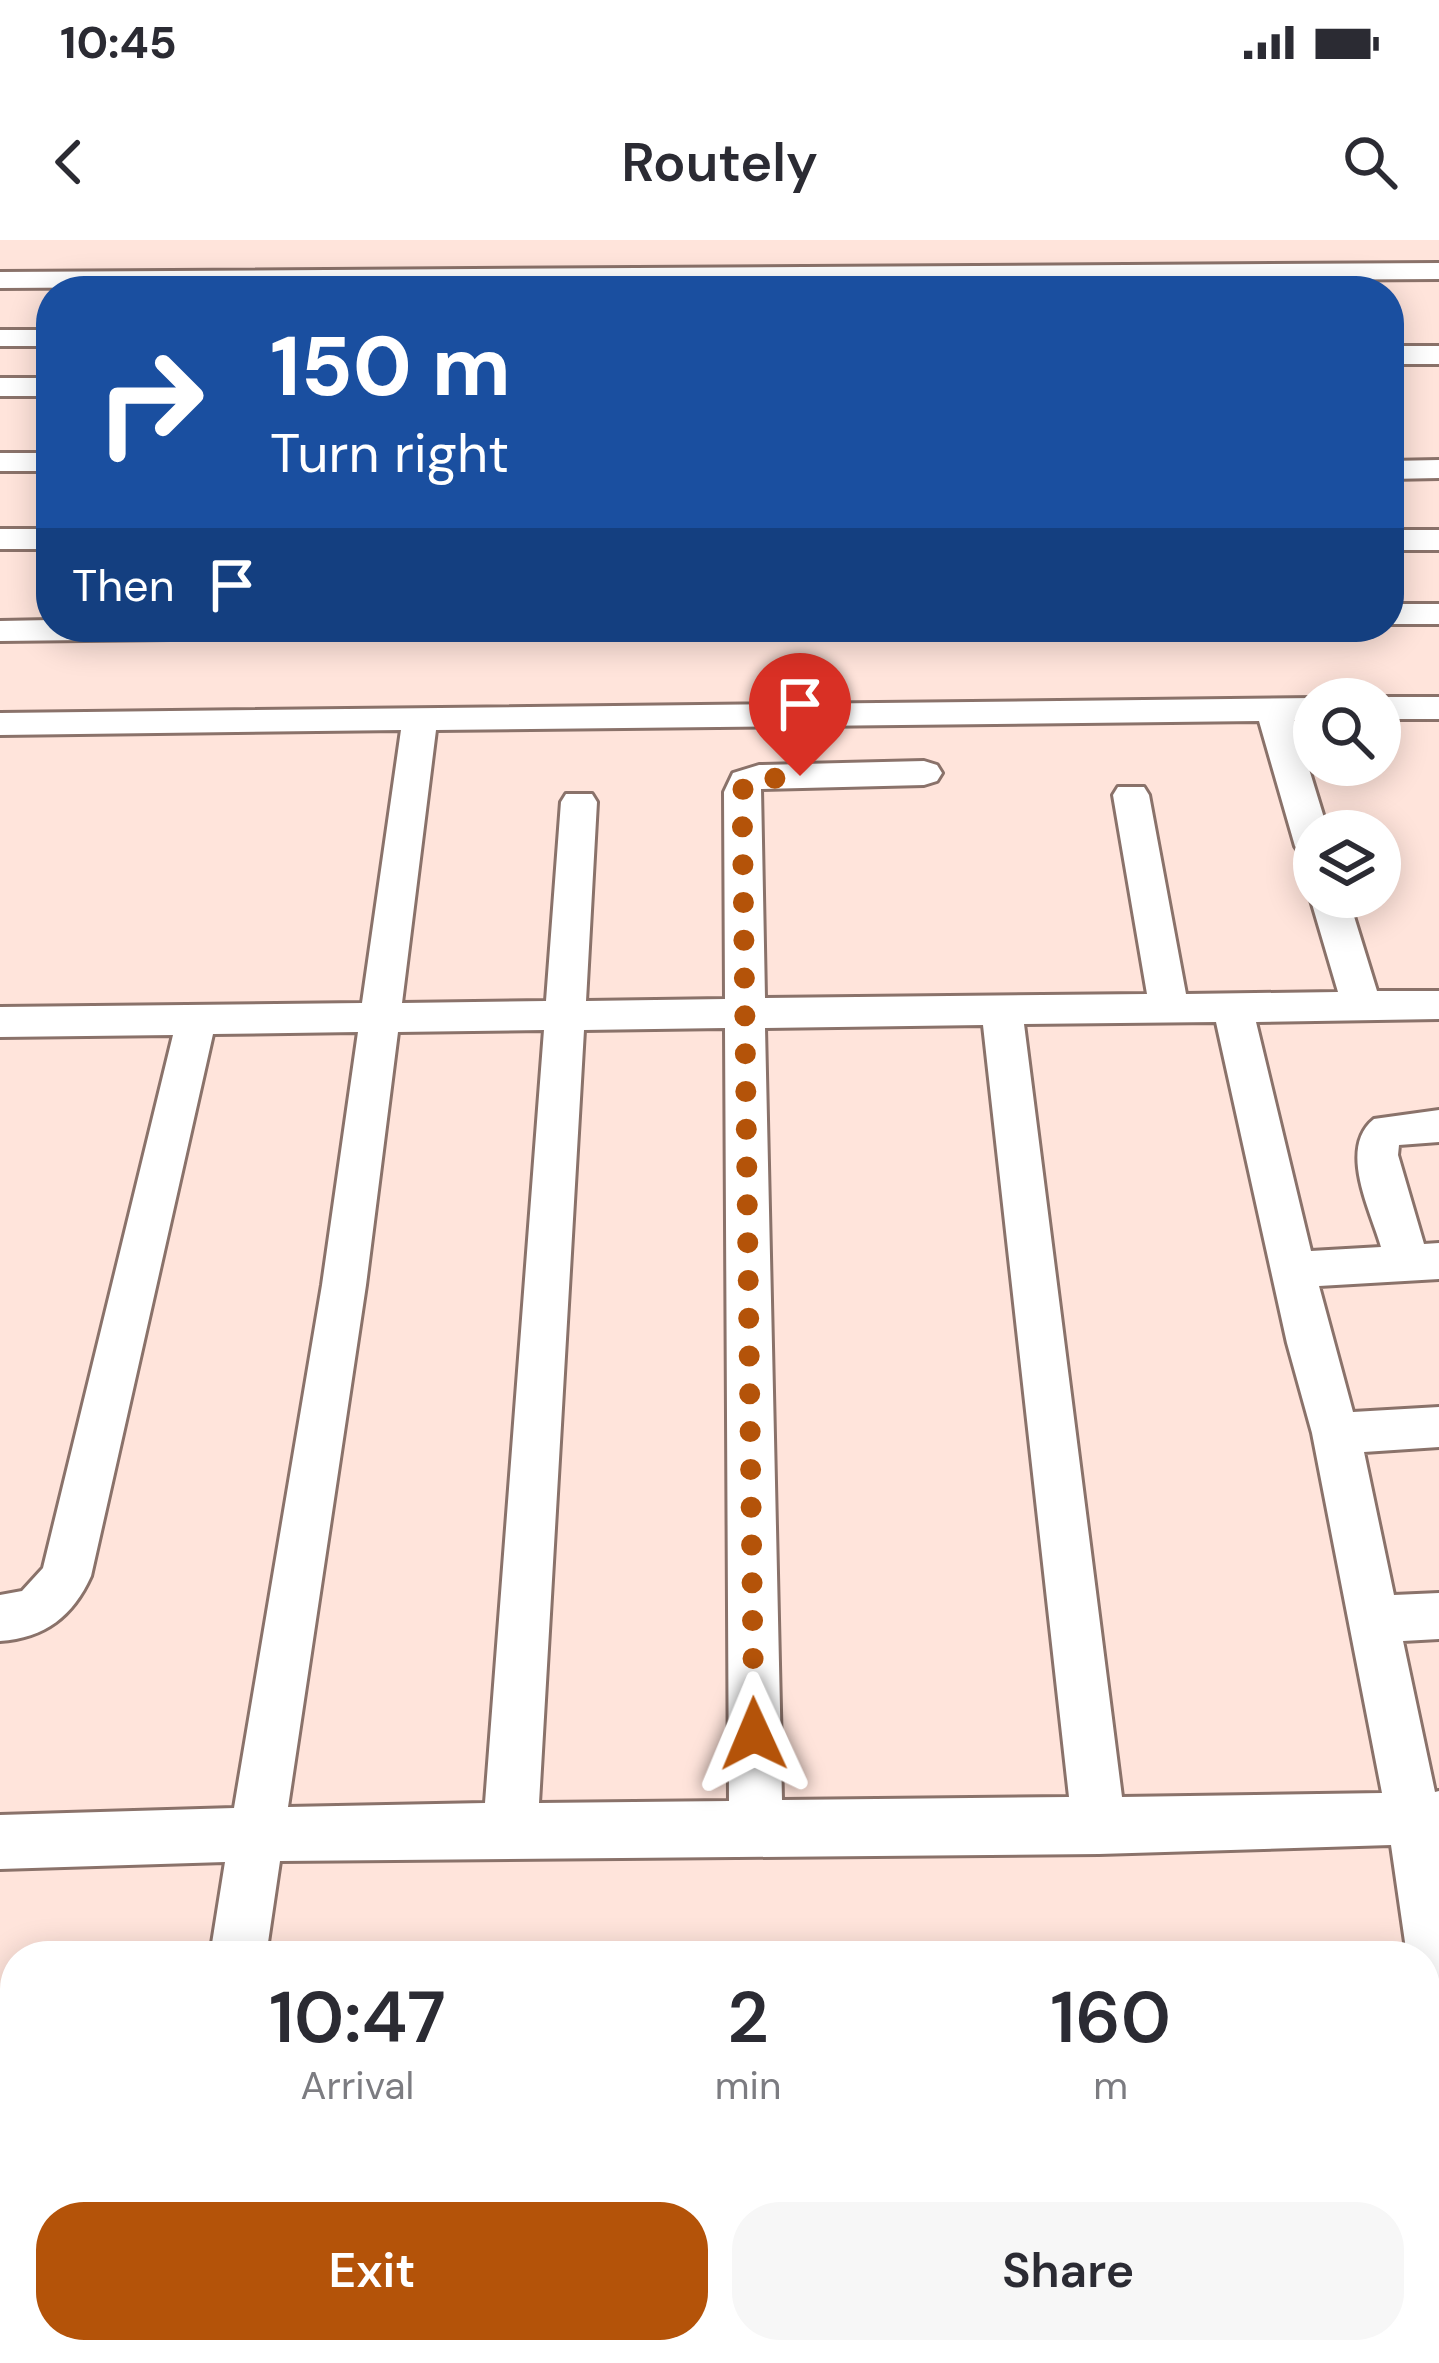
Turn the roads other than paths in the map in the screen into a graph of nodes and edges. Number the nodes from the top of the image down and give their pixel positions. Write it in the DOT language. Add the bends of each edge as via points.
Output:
graph roads {
  1 [pos="586,240"];
  2 [pos="704,240"];
  3 [pos="817,240"];
  4 [pos="1155,240"];
  5 [pos="1162,271"];
  6 [pos="1439,271"];
  7 [pos="820,272"];
  8 [pos="583,274"];
  9 [pos="703,274"];
  10 [pos="157,276"];
  11 [pos="0,280"];
  12 [pos="0,338"];
  13 [pos="36,338"];
  14 [pos="1404,355"];
  15 [pos="1439,355"];
  16 [pos="0,387"];
  17 [pos="36,387"];
  18 [pos="0,462"];
  19 [pos="36,462"];
  20 [pos="1404,470"];
  21 [pos="1439,470"];
  22 [pos="0,539"];
  23 [pos="36,539"];
  24 [pos="1404,540"];
  25 [pos="1439,540"];
  26 [pos="1404,614"];
  27 [pos="1439,614"];
  28 [pos="0,631"];
  29 [pos="36,631"];
  30 [pos="1439,708"];
  31 [pos="1401,709"];
  32 [pos="1274,710"];
  33 [pos="1293,710"];
  34 [pos="420,720"];
  35 [pos="0,724"];
  36 [pos="924,773"];
  37 [pos="1131,795"];
  38 [pos="578,802"];
  39 [pos="1303,810"];
  40 [pos="1335,918"];
  41 [pos="1439,1005"];
  42 [pos="1362,1006"];
  43 [pos="1233,1008"];
  44 [pos="1169,1009"];
  45 [pos="1002,1012"];
  46 [pos="742,1016"];
  47 [pos="566,1018"];
  48 [pos="383,1020"];
  49 [pos="196,1021"];
  50 [pos="0,1022"];
  51 [pos="1439,1126"];
  52 [pos="1423,1261"];
  53 [pos="1293,1270"];
  54 [pos="1439,1427"];
  55 [pos="1336,1432"];
  56 [pos="1439,1616"];
  57 [pos="0,1618"];
  58 [pos="1373,1619"];
  59 [pos="1426,1819"];
  60 [pos="1099,1827"];
  61 [pos="756,1829"];
  62 [pos="510,1831"];
  63 [pos="256,1832"];
  64 [pos="0,1842"];
  65 [pos="240,1941"];
  66 [pos="1436,1941"];
  1 -- 8 [label="street"];
  2 -- 9 [label="street"];
  3 -- 7 [label="street"];
  4 -- 5 [label="street"];
  5 -- 6 [label="street"];
  5 -- 7 [label="street" via="930,259"];
  7 -- 9 [label="street"];
  8 -- 9 [label="street"];
  8 -- 10 [label="street" via="453,267"];
  10 -- 11 [label="street" via="39,270"];
  12 -- 13 [label="street"];
  14 -- 15 [label="street"];
  16 -- 17 [label="street"];
  18 -- 19 [label="street"];
  20 -- 21 [label="street"];
  22 -- 23 [label="street"];
  24 -- 25 [label="street"];
  26 -- 27 [label="street"];
  28 -- 29 [label="street"];
  30 -- 31 [label="street"];
  32 -- 33 [label="street"];
  32 -- 34 [label="street"];
  32 -- 39 [label="street"];
  34 -- 35 [label="street"];
  34 -- 48 [label="street"];
  36 -- 46 [label="street" via="746,781"];
  37 -- 44 [label="street"];
  38 -- 47 [label="street"];
  40 -- 42 [label="street"];
  41 -- 42 [label="street"];
  42 -- 43 [label="street"];
  43 -- 44 [label="street"];
  43 -- 53 [label="street"];
  44 -- 45 [label="street"];
  45 -- 46 [label="street"];
  45 -- 60 [label="street"];
  46 -- 47 [label="street"];
  46 -- 61 [label="street"];
  47 -- 48 [label="street"];
  47 -- 62 [label="street"];
  48 -- 49 [label="street"];
  48 -- 63 [label="street"];
  49 -- 50 [label="street"];
  49 -- 57 [label="street" via="66,1576 48,1606"];
  51 -- 52 [label="street" via="1389,1130 1378,1139 1377,1155"];
  52 -- 53 [label="street"];
  53 -- 55 [label="street"];
  54 -- 55 [label="street"];
  55 -- 58 [label="street"];
  56 -- 58 [label="street"];
  58 -- 59 [label="street"];
  59 -- 60 [label="street"];
  59 -- 66 [label="street"];
  60 -- 61 [label="street"];
  61 -- 62 [label="street"];
  62 -- 63 [label="street"];
  63 -- 64 [label="street"];
  63 -- 65 [label="street"];
}
